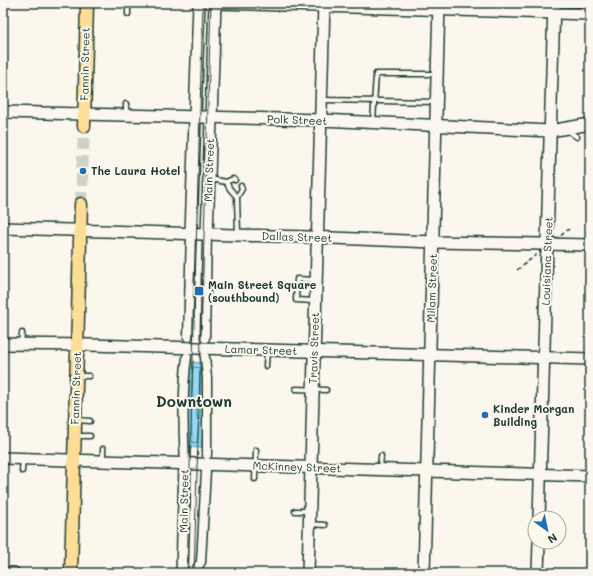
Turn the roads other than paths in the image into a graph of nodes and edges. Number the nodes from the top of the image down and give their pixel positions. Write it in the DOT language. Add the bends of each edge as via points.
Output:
graph roads {
  1 [pos="87,3"];
  2 [pos="128,3"];
  3 [pos="199,3"];
  4 [pos="215,3"];
  5 [pos="324,5"];
  6 [pos="439,6"];
  7 [pos="554,8"];
  8 [pos="128,14"];
  9 [pos="590,14"];
  10 [pos="437,74"];
  11 [pos="321,100"];
  12 [pos="374,101"];
  13 [pos="437,102"];
  14 [pos="126,104"];
  15 [pos="3,112"];
  16 [pos="126,115"];
  17 [pos="194,117"];
  18 [pos="211,118"];
  19 [pos="84,120"];
  20 [pos="321,120"];
  21 [pos="373,123"];
  22 [pos="590,124"];
  23 [pos="436,125"];
  24 [pos="565,128"];
  25 [pos="550,130"];
  26 [pos="577,137"];
  27 [pos="208,179"];
  28 [pos="235,180"];
  29 [pos="226,182"];
  30 [pos="242,186"];
  31 [pos="237,197"];
  32 [pos="81,204"];
  33 [pos="3,228"];
  34 [pos="81,230"];
  35 [pos="191,233"];
  36 [pos="206,234"];
  37 [pos="238,235"];
  38 [pos="317,237"];
  39 [pos="433,242"];
  40 [pos="548,244"];
  41 [pos="590,245"];
  42 [pos="316,280"];
  43 [pos="316,301"];
  44 [pos="188,337"];
  45 [pos="205,338"];
  46 [pos="3,344"];
  47 [pos="78,345"];
  48 [pos="267,350"];
  49 [pos="314,352"];
  50 [pos="430,355"];
  51 [pos="187,357"];
  52 [pos="205,357"];
  53 [pos="544,358"];
  54 [pos="590,359"];
  55 [pos="266,366"];
  56 [pos="296,389"];
  57 [pos="313,390"];
  58 [pos="326,390"];
  59 [pos="75,420"];
  60 [pos="90,421"];
  61 [pos="75,436"];
  62 [pos="90,436"];
  63 [pos="103,449"];
  64 [pos="256,450"];
  65 [pos="207,455"];
  66 [pos="381,456"];
  67 [pos="3,458"];
  68 [pos="23,459"];
  69 [pos="74,460"];
  70 [pos="102,461"];
  71 [pos="185,464"];
  72 [pos="255,466"];
  73 [pos="311,467"];
  74 [pos="380,470"];
  75 [pos="22,471"];
  76 [pos="206,471"];
  77 [pos="426,471"];
  78 [pos="540,474"];
  79 [pos="590,476"];
  80 [pos="255,479"];
  81 [pos="539,510"];
  82 [pos="295,511"];
  83 [pos="310,511"];
  84 [pos="310,524"];
  85 [pos="325,525"];
  86 [pos="538,550"];
  87 [pos="3,573"];
  88 [pos="14,573"];
  89 [pos="71,573"];
  90 [pos="182,573"];
  91 [pos="197,573"];
  92 [pos="308,573"];
  93 [pos="424,573"];
  94 [pos="538,573"];
  1 -- 19 [label="main road, Fannin Street"];
  2 -- 8 [label="lane"];
  3 -- 17 [label="main road, Main Street"];
  4 -- 5 [label="main road"];
  4 -- 18 [label="main road, Main Street"];
  5 -- 6 [label="main road"];
  5 -- 11 [label="main road, Travis Street"];
  6 -- 7 [label="main road"];
  6 -- 10 [label="main road, Milam Street"];
  7 -- 9 [label="main road"];
  7 -- 25 [label="main road, Louisiana Street"];
  10 -- 12 [label="lane" via="376,74"];
  10 -- 13 [label="main road, Milam Street"];
  11 -- 12 [label="lane"];
  11 -- 20 [label="main road, Travis Street"];
  12 -- 13 [label="lane"];
  12 -- 21 [label="lane"];
  13 -- 23 [label="main road, Milam Street"];
  14 -- 16 [label="lane"];
  15 -- 19 [label="main road, Polk Street"];
  16 -- 17 [label="main road, Polk Street"];
  16 -- 19 [label="main road, Polk Street"];
  17 -- 18 [label="main road, Polk Street"];
  17 -- 35 [label="main road, Main Street"];
  18 -- 20 [label="main road, Polk Street"];
  18 -- 27 [label="main road, Main Street"];
  20 -- 21 [label="main road, Polk Street"];
  20 -- 38 [label="main road, Travis Street"];
  21 -- 23 [label="main road, Polk Street"];
  22 -- 24 [label="main road, Polk Street"];
  23 -- 25 [label="main road, Polk Street"];
  23 -- 39 [label="main road, Milam Street"];
  24 -- 25 [label="main road, Polk Street"];
  24 -- 26 [label="lane"];
  25 -- 40 [label="main road, Louisiana Street"];
  27 -- 29 [label="lane"];
  27 -- 36 [label="main road, Main Street"];
  28 -- 29 [label="lane"];
  29 -- 31 [label="lane"];
  30 -- 31 [label="lane"];
  31 -- 37 [label="lane"];
  32 -- 34 [label="main road, Fannin Street"];
  33 -- 34 [label="main road, Dallas Street"];
  34 -- 35 [label="main road, Dallas Street"];
  34 -- 47 [label="main road, Fannin Street"];
  35 -- 36 [label="main road, Dallas Street"];
  35 -- 44 [label="street, Main Street"];
  36 -- 37 [label="main road, Dallas Street"];
  36 -- 45 [label="street, Main Street"];
  37 -- 38 [label="main road, Dallas Street"];
  38 -- 39 [label="main road, Dallas Street"];
  38 -- 42 [label="main road, Travis Street"];
  39 -- 40 [label="main road, Dallas Street"];
  39 -- 50 [label="main road, Milam Street"];
  40 -- 41 [label="main road, Dallas Street"];
  40 -- 53 [label="main road, Louisiana Street"];
  42 -- 43 [label="main road, Travis Street"];
  42 -- 43 [label="lane" via="297,280 296,300"];
  43 -- 49 [label="main road, Travis Street"];
  46 -- 47 [label="main road, Lamar Street" via="21,339"];
  47 -- 48 [label="main road, Lamar Street"];
  47 -- 59 [label="main road, Fannin Street" via="83,376"];
  48 -- 49 [label="main road, Lamar Street"];
  48 -- 55 [label="lane"];
  49 -- 50 [label="main road, Lamar Street"];
  49 -- 57 [label="main road, Travis Street"];
  50 -- 53 [label="main road, Lamar Street"];
  50 -- 77 [label="main road, Milam Street"];
  51 -- 71 [label="street, Main Street" via="183,433"];
  52 -- 65 [label="street"];
  53 -- 54 [label="main road, Lamar Street"];
  53 -- 78 [label="main road, Louisiana Street"];
  56 -- 57 [label="lane"];
  57 -- 58 [label="lane"];
  57 -- 73 [label="main road, Travis Street"];
  59 -- 60 [label="lane"];
  59 -- 61 [label="main road, Fannin Street"];
  61 -- 62 [label="lane"];
  61 -- 69 [label="main road, Fannin Street"];
  63 -- 70 [label="lane"];
  64 -- 72 [label="lane"];
  66 -- 74 [label="lane"];
  67 -- 68 [label="main road, McKinney Street"];
  68 -- 69 [label="main road, McKinney Street"];
  68 -- 75 [label="lane"];
  69 -- 70 [label="main road, McKinney Street"];
  69 -- 89 [label="main road, Fannin Street"];
  70 -- 71 [label="main road, McKinney Street"];
  71 -- 72 [label="main road, McKinney Street"];
  71 -- 90 [label="main road, Main Street"];
  72 -- 73 [label="main road, McKinney Street"];
  72 -- 80 [label="lane"];
  73 -- 74 [label="main road, McKinney Street"];
  73 -- 83 [label="main road, Travis Street"];
  74 -- 77 [label="main road, McKinney Street"];
  76 -- 91 [label="street, Main Street" via="201,562"];
  77 -- 78 [label="main road, McKinney Street"];
  77 -- 93 [label="main road, Milam Street"];
  78 -- 79 [label="main road, McKinney Street"];
  78 -- 81 [label="main road, Louisiana Street"];
  82 -- 83 [label="lane"];
  83 -- 84 [label="main road, Travis Street"];
  84 -- 85 [label="lane"];
  84 -- 92 [label="main road, Travis Street"];
  86 -- 94 [label="main road"];
  87 -- 88 [label="main road"];
}
